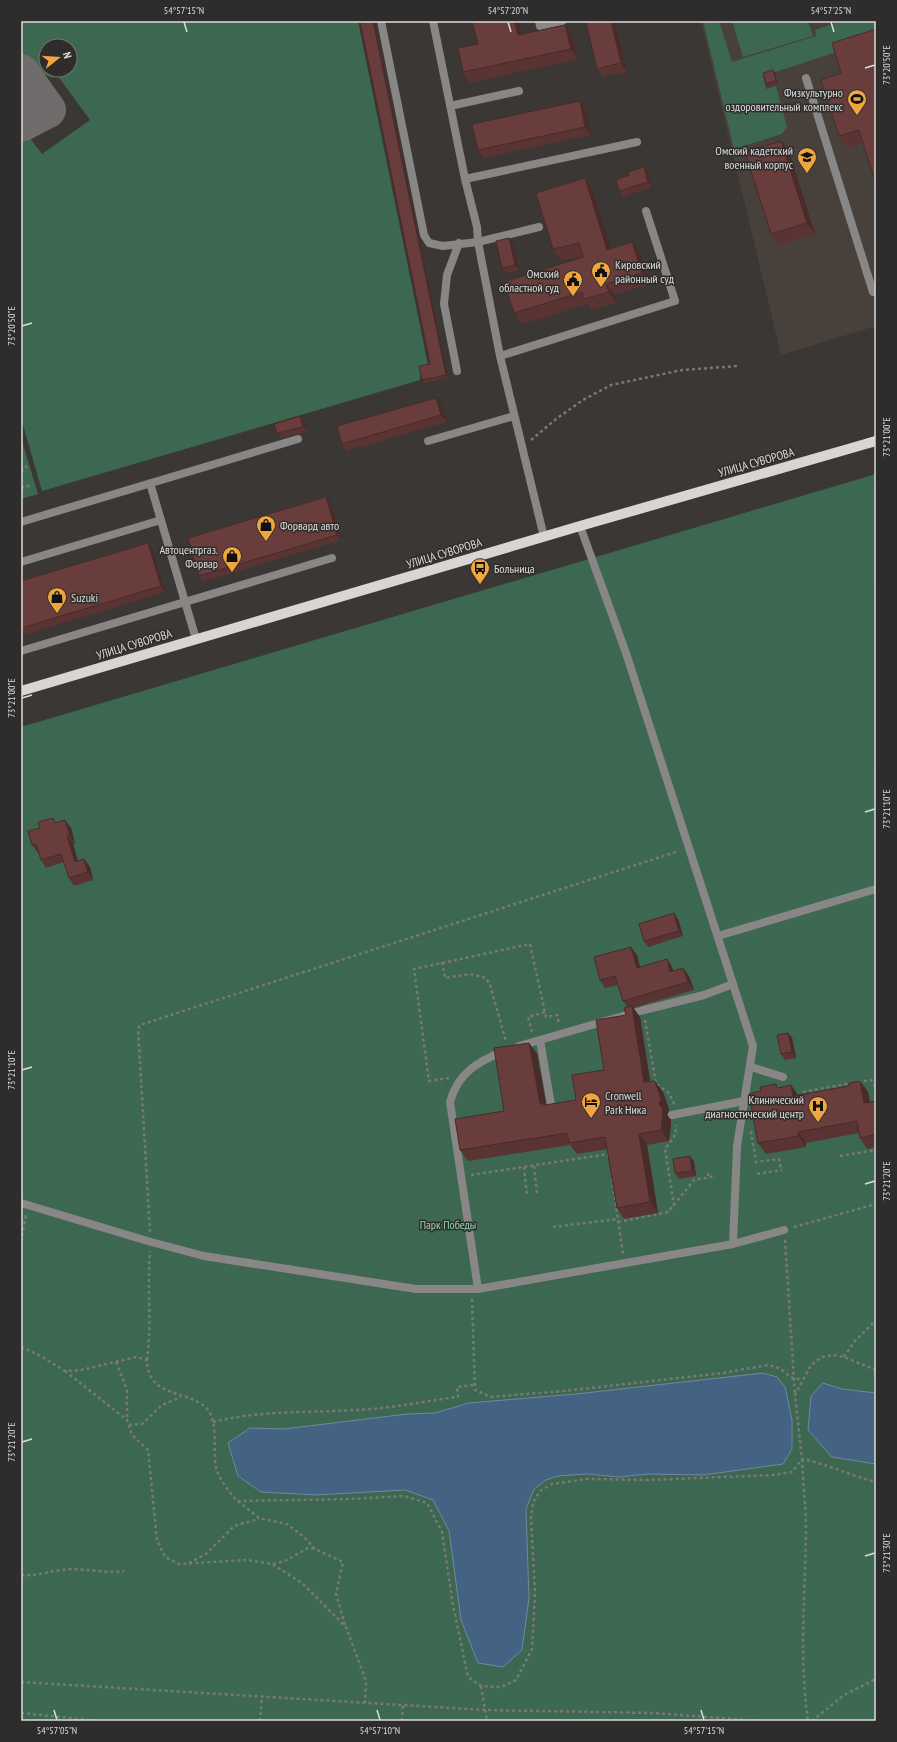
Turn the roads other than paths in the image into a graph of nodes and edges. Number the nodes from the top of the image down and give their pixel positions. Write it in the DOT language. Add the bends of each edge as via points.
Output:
graph roads {
  1 [pos="381,21"];
  2 [pos="433,21"];
  3 [pos="539,21"];
  4 [pos="562,21"];
  5 [pos="806,78"];
  6 [pos="519,91"];
  7 [pos="450,106"];
  8 [pos="637,142"];
  9 [pos="464,179"];
  10 [pos="646,211"];
  11 [pos="539,227"];
  12 [pos="478,242"];
  13 [pos="459,244"];
  14 [pos="876,291"];
  15 [pos="500,356"];
  16 [pos="457,371"];
  17 [pos="514,416"];
  18 [pos="298,438"];
  19 [pos="428,441"];
  20 [pos="876,441"];
  21 [pos="150,483"];
  22 [pos="161,520"];
  23 [pos="21,522"];
  24 [pos="580,526"];
  25 [pos="544,537"];
  26 [pos="332,558"];
  27 [pos="21,562"];
  28 [pos="185,602"];
  29 [pos="196,639"];
  30 [pos="21,651"];
  31 [pos="21,691"];
  32 [pos="876,889"];
  33 [pos="718,936"];
  34 [pos="733,984"];
  35 [pos="537,1041"];
  36 [pos="751,1067"];
  37 [pos="783,1077"];
  38 [pos="744,1101"];
  39 [pos="552,1111"];
  40 [pos="672,1115"];
  41 [pos="24,1204"];
  42 [pos="784,1230"];
  43 [pos="733,1244"];
  44 [pos="475,1289"];
  1 -- 13 [label="lane" via="424,235 429,243 443,246"];
  2 -- 7 [label="lane"];
  3 -- 4 [label="lane" via="540,26"];
  5 -- 14 [label="lane" via="873,292"];
  6 -- 7 [label="lane"];
  7 -- 9 [label="lane"];
  8 -- 9 [label="lane"];
  9 -- 12 [label="lane"];
  10 -- 15 [label="lane" via="675,301"];
  11 -- 12 [label="lane"];
  12 -- 13 [label="lane"];
  12 -- 15 [label="lane"];
  13 -- 16 [label="lane" via="447,275 444,304"];
  15 -- 17 [label="lane"];
  17 -- 19 [label="lane"];
  17 -- 25 [label="lane"];
  18 -- 21 [label="lane"];
  20 -- 24 [label="main road, УЛИЦА СУВОРОВА"];
  21 -- 22 [label="lane"];
  21 -- 23 [label="lane"];
  22 -- 27 [label="lane"];
  22 -- 28 [label="lane"];
  24 -- 25 [label="main road, УЛИЦА СУВОРОВА"];
  24 -- 33 [label="lane" via="626,653"];
  25 -- 29 [label="main road, УЛИЦА СУВОРОВА"];
  26 -- 28 [label="lane"];
  28 -- 29 [label="lane"];
  28 -- 30 [label="lane"];
  29 -- 31 [label="main road, УЛИЦА СУВОРОВА"];
  32 -- 33 [label="lane"];
  33 -- 34 [label="lane"];
  34 -- 35 [label="lane" via="704,995"];
  34 -- 36 [label="lane" via="753,1046"];
  35 -- 39 [label="lane"];
  35 -- 44 [label="lane" via="508,1049 483,1060 461,1076 450,1102"];
  36 -- 37 [label="lane"];
  36 -- 38 [label="lane"];
  38 -- 40 [label="lane"];
  38 -- 43 [label="lane" via="737,1146"];
  41 -- 44 [label="lane" via="204,1256 416,1289"];
  42 -- 43 [label="lane"];
  43 -- 44 [label="lane"];
}
